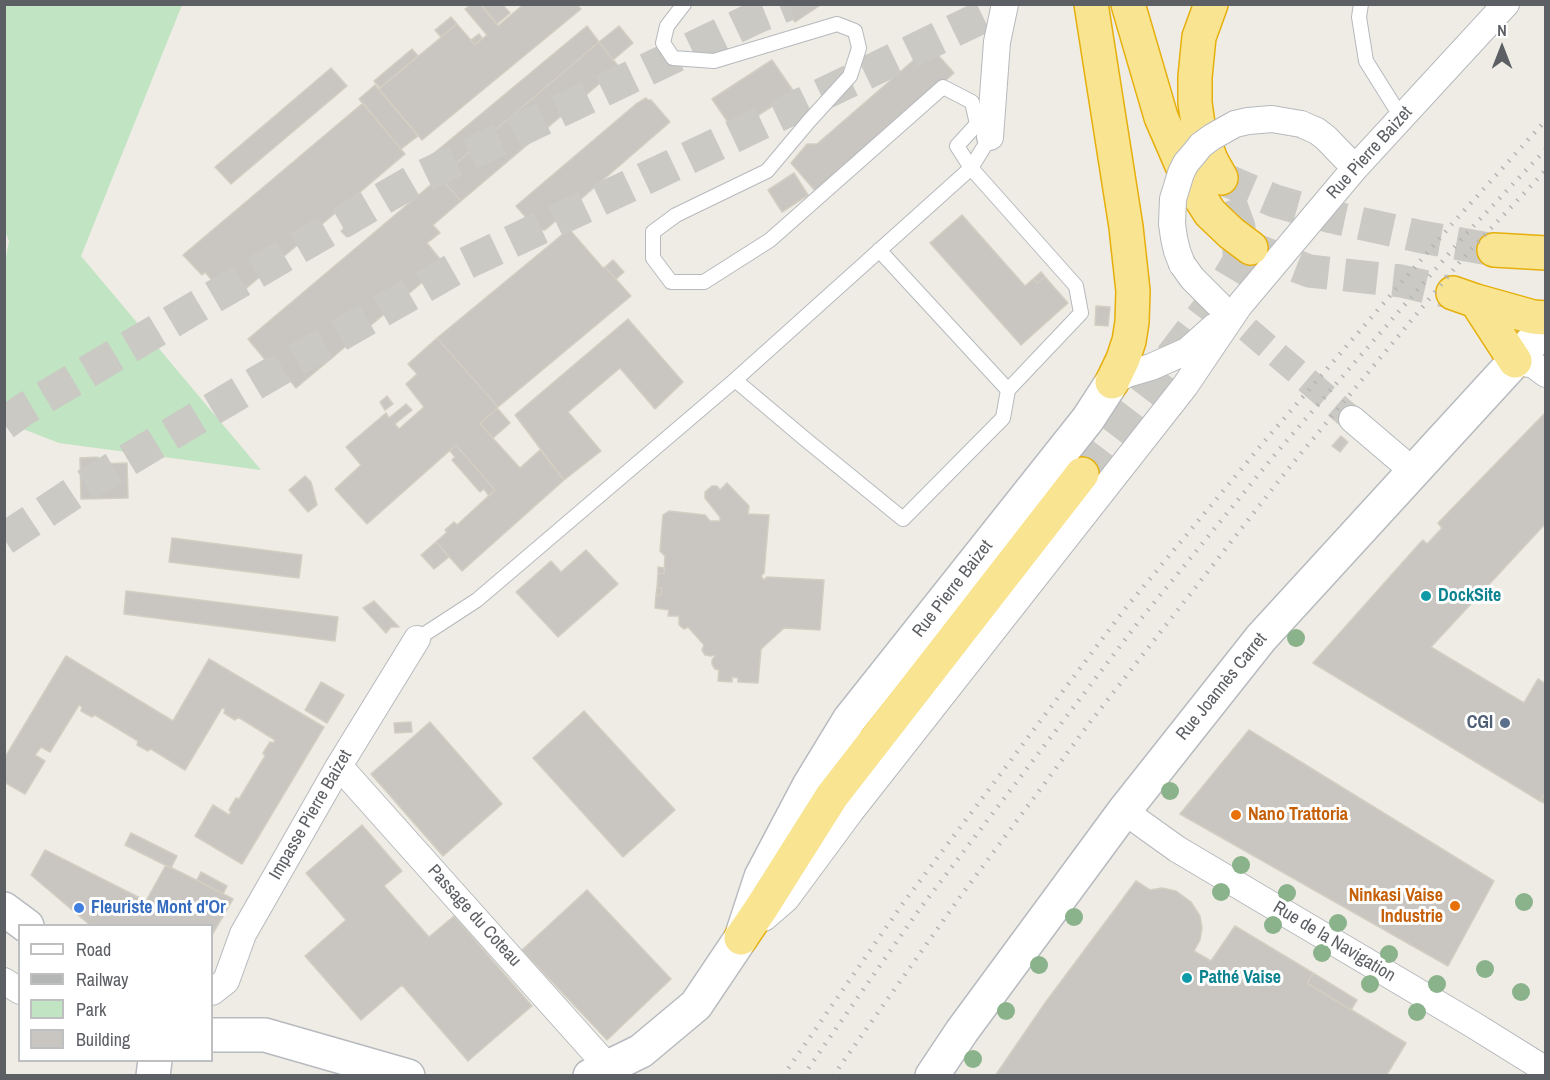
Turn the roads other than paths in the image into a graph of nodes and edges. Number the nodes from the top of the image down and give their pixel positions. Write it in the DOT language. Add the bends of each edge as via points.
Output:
graph roads {
  1 [pos="684,4"];
  2 [pos="1005,4"];
  3 [pos="1091,4"];
  4 [pos="1128,4"];
  5 [pos="1211,4"];
  6 [pos="1361,4"];
  7 [pos="1506,4"];
  8 [pos="1401,117"];
  9 [pos="990,137"];
  10 [pos="971,168"];
  11 [pos="1355,168"];
  12 [pos="1221,178"];
  13 [pos="1251,249"];
  14 [pos="879,250"];
  15 [pos="1494,250"];
  16 [pos="1545,253"];
  17 [pos="1228,305"];
  18 [pos="1545,318"];
  19 [pos="1545,327"];
  20 [pos="1515,361"];
  21 [pos="1545,374"];
  22 [pos="735,380"];
  23 [pos="1112,382"];
  24 [pos="1008,390"];
  25 [pos="1352,419"];
  26 [pos="1413,471"];
  27 [pos="1082,474"];
  28 [pos="417,639"];
  29 [pos="339,766"];
  30 [pos="1124,811"];
  31 [pos="4,909"];
  32 [pos="24,924"];
  33 [pos="741,938"];
  34 [pos="4,981"];
  35 [pos="18,990"];
  36 [pos="213,991"];
  37 [pos="213,1035"];
  38 [pos="1545,1070"];
  39 [pos="599,1071"];
  40 [pos="408,1076"];
  41 [pos="932,1076"];
  1 -- 10 [label="lane" via="667,26 663,43 673,58 714,61 837,24 855,31 859,48 850,76 767,171 676,215 653,232 653,258 671,282 704,282 770,240 944,87 972,102 977,124 957,146"];
  2 -- 9 [label="street" via="997,42"];
  3 -- 23 [label="highway" via="1132,276 1129,341"];
  4 -- 13 [label="highway" via="1161,117 1187,177 1210,213"];
  5 -- 12 [label="highway" via="1199,37 1195,103 1198,124"];
  6 -- 8 [label="lane" via="1359,17 1366,61"];
  7 -- 8 [label="street, Rue Pierre Baizet"];
  8 -- 11 [label="street, Rue Pierre Baizet"];
  9 -- 10 [label="lane"];
  10 -- 14 [label="lane"];
  10 -- 24 [label="lane" via="1076,286 1081,313"];
  11 -- 17 [label="street, Rue Pierre Baizet"];
  11 -- 17 [label="street, bridge" via="1317,132 1301,124 1272,119 1235,124 1201,145 1181,173 1173,199 1174,238 1182,264 1192,278"];
  14 -- 22 [label="lane"];
  14 -- 24 [label="lane"];
  15 -- 16 [label="highway"];
  17 -- 23 [label="street, Rue Pierre Baizet" via="1187,351"];
  17 -- 33 [label="street, Rue Pierre Baizet" via="1185,386 786,899"];
  18 -- 20 [label="highway" via="1464,297"];
  19 -- 20 [label="street, Rue Joannès Carret"];
  20 -- 21 [label="street" via="1534,365"];
  20 -- 26 [label="street, Rue Joannès Carret"];
  22 -- 24 [label="lane" via="903,519 1003,418"];
  22 -- 28 [label="lane" via="477,600"];
  23 -- 33 [label="street, Rue Pierre Baizet" via="1088,419 849,720 761,877"];
  25 -- 26 [label="street"];
  26 -- 30 [label="street, Rue Joannès Carret" via="1261,638"];
  27 -- 33 [label="highway" via="832,796"];
  28 -- 29 [label="street, Impasse Pierre Baizet"];
  29 -- 36 [label="street, Impasse Pierre Baizet" via="243,934 226,981"];
  29 -- 39 [label="street, Passage du Coteau"];
  30 -- 38 [label="street, Rue de la Navigation" via="1177,849"];
  30 -- 41 [label="street, Rue Joannès Carret"];
  31 -- 32 [label="street"];
  33 -- 39 [label="street, Rue Pierre Baizet" via="696,1005 641,1051"];
  34 -- 35 [label="street"];
  37 -- 40 [label="street" via="265,1035"];
}
